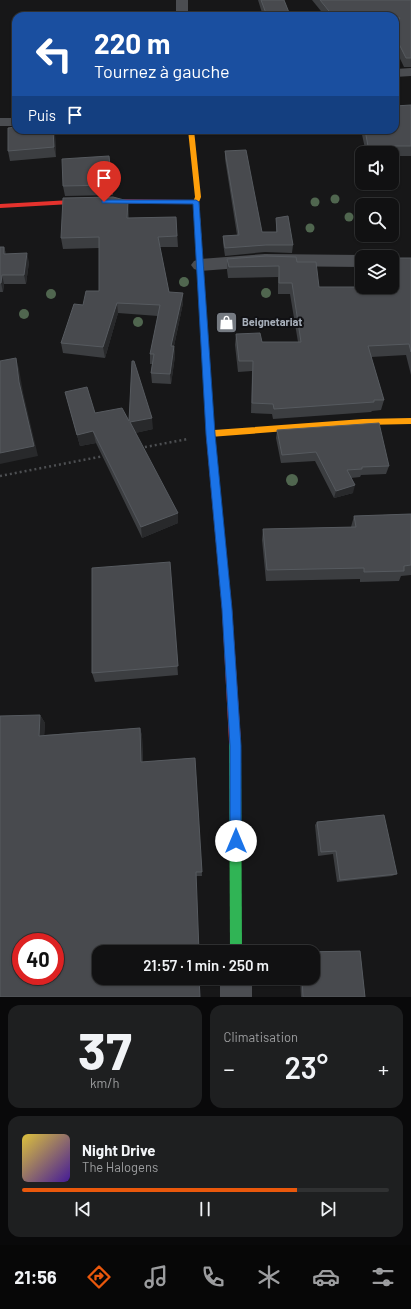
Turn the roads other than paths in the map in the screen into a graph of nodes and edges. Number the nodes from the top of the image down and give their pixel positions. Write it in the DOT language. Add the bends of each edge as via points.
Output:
graph roads {
  1 [pos="185,0"];
  2 [pos="183,12"];
  3 [pos="411,72"];
  4 [pos="399,73"];
  5 [pos="0,122"];
  6 [pos="12,122"];
  7 [pos="191,134"];
  8 [pos="196,202"];
  9 [pos="0,206"];
  10 [pos="355,261"];
  11 [pos="200,265"];
  12 [pos="411,421"];
  13 [pos="210,434"];
  14 [pos="236,945"];
  15 [pos="236,985"];
  16 [pos="236,997"];
  1 -- 2 [label="street"];
  3 -- 4 [label="street"];
  5 -- 6 [label="street"];
  7 -- 8 [label="street" via="198,197"];
  8 -- 9 [label="street" via="89,201"];
  8 -- 11 [label="street"];
  10 -- 11 [label="street" via="264,260"];
  11 -- 13 [label="street"];
  12 -- 13 [label="street" via="363,422"];
  13 -- 14 [label="street" via="227,609 235,746"];
  15 -- 16 [label="street"];
}
